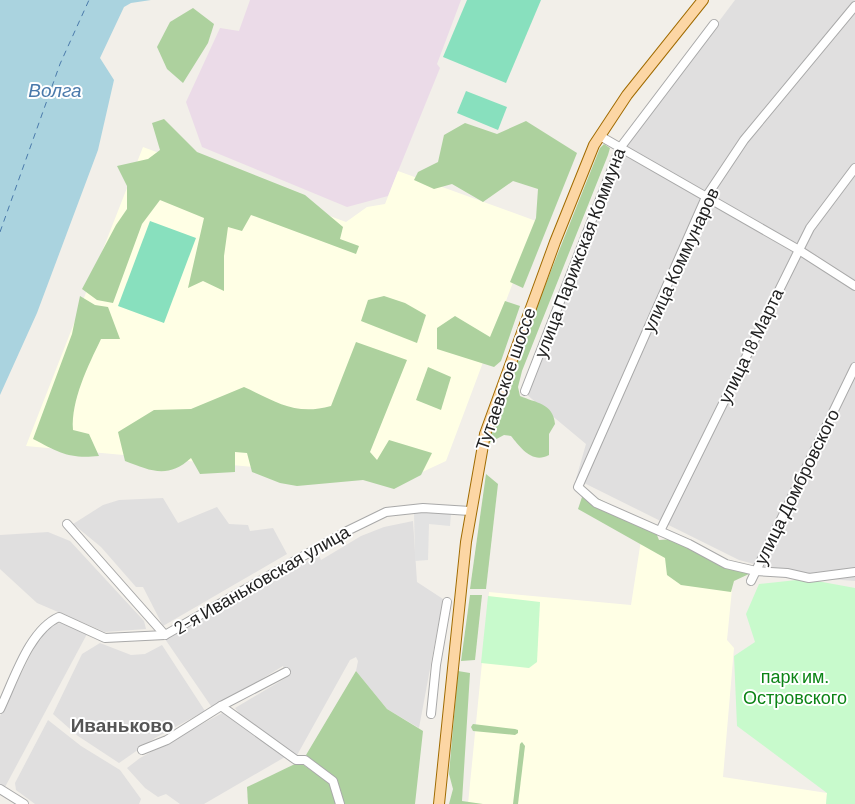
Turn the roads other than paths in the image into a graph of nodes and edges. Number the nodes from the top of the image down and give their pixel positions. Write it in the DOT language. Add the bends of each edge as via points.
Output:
graph roads {
  1 [pos="703,0"];
  2 [pos="855,6"];
  3 [pos="714,24"];
  4 [pos="600,136"];
  5 [pos="620,148"];
  6 [pos="855,168"];
  7 [pos="706,197"];
  8 [pos="798,250"];
  9 [pos="855,286"];
  10 [pos="855,367"];
  11 [pos="526,391"];
  12 [pos="470,512"];
  13 [pos="67,524"];
  14 [pos="660,532"];
  15 [pos="756,571"];
  16 [pos="855,572"];
  17 [pos="751,581"];
  18 [pos="447,602"];
  19 [pos="166,635"];
  20 [pos="436,665"];
  21 [pos="453,668"];
  22 [pos="286,672"];
  23 [pos="221,706"];
  24 [pos="0,709"];
  25 [pos="431,714"];
  26 [pos="142,750"];
  27 [pos="0,789"];
  28 [pos="24,804"];
  29 [pos="340,804"];
  30 [pos="439,804"];
  1 -- 4 [label="main road, Тутаевское шоссе" via="627,95"];
  2 -- 7 [label="street, улица Коммунаров" via="744,140"];
  3 -- 5 [label="street, улица Парижская Коммуна"];
  4 -- 5 [label="street"];
  4 -- 12 [label="main road, Тутаевское шоссе" via="555,242 503,381 485,434"];
  5 -- 7 [label="street"];
  5 -- 11 [label="street, улица Парижская Коммуна"];
  6 -- 8 [label="street, улица 18 Марта" via="810,228"];
  7 -- 8 [label="street"];
  7 -- 14 [label="street, улица Коммунаров" via="578,487 596,503"];
  8 -- 9 [label="street"];
  8 -- 14 [label="street, улица 18 Марта"];
  10 -- 15 [label="street, улица Домбровского"];
  12 -- 19 [label="street, 2-я Иваньковская улица" via="423,508 386,512"];
  12 -- 21 [label="main road, Тутаевское шоссе"];
  13 -- 19 [label="street"];
  14 -- 15 [label="street" via="726,564"];
  15 -- 16 [label="street" via="809,578"];
  15 -- 17 [label="street, улица Домбровского"];
  18 -- 20 [label="street"];
  19 -- 24 [label="street, 2-я Иваньковская улица" via="105,638 59,617 47,622 34,638"];
  20 -- 21 [label="street"];
  20 -- 25 [label="street"];
  21 -- 30 [label="main road, Тутаевское шоссе"];
  22 -- 23 [label="street"];
  23 -- 26 [label="street" via="167,740"];
  23 -- 29 [label="street" via="296,760 306,760 333,780"];
  27 -- 28 [label="street"];
}
